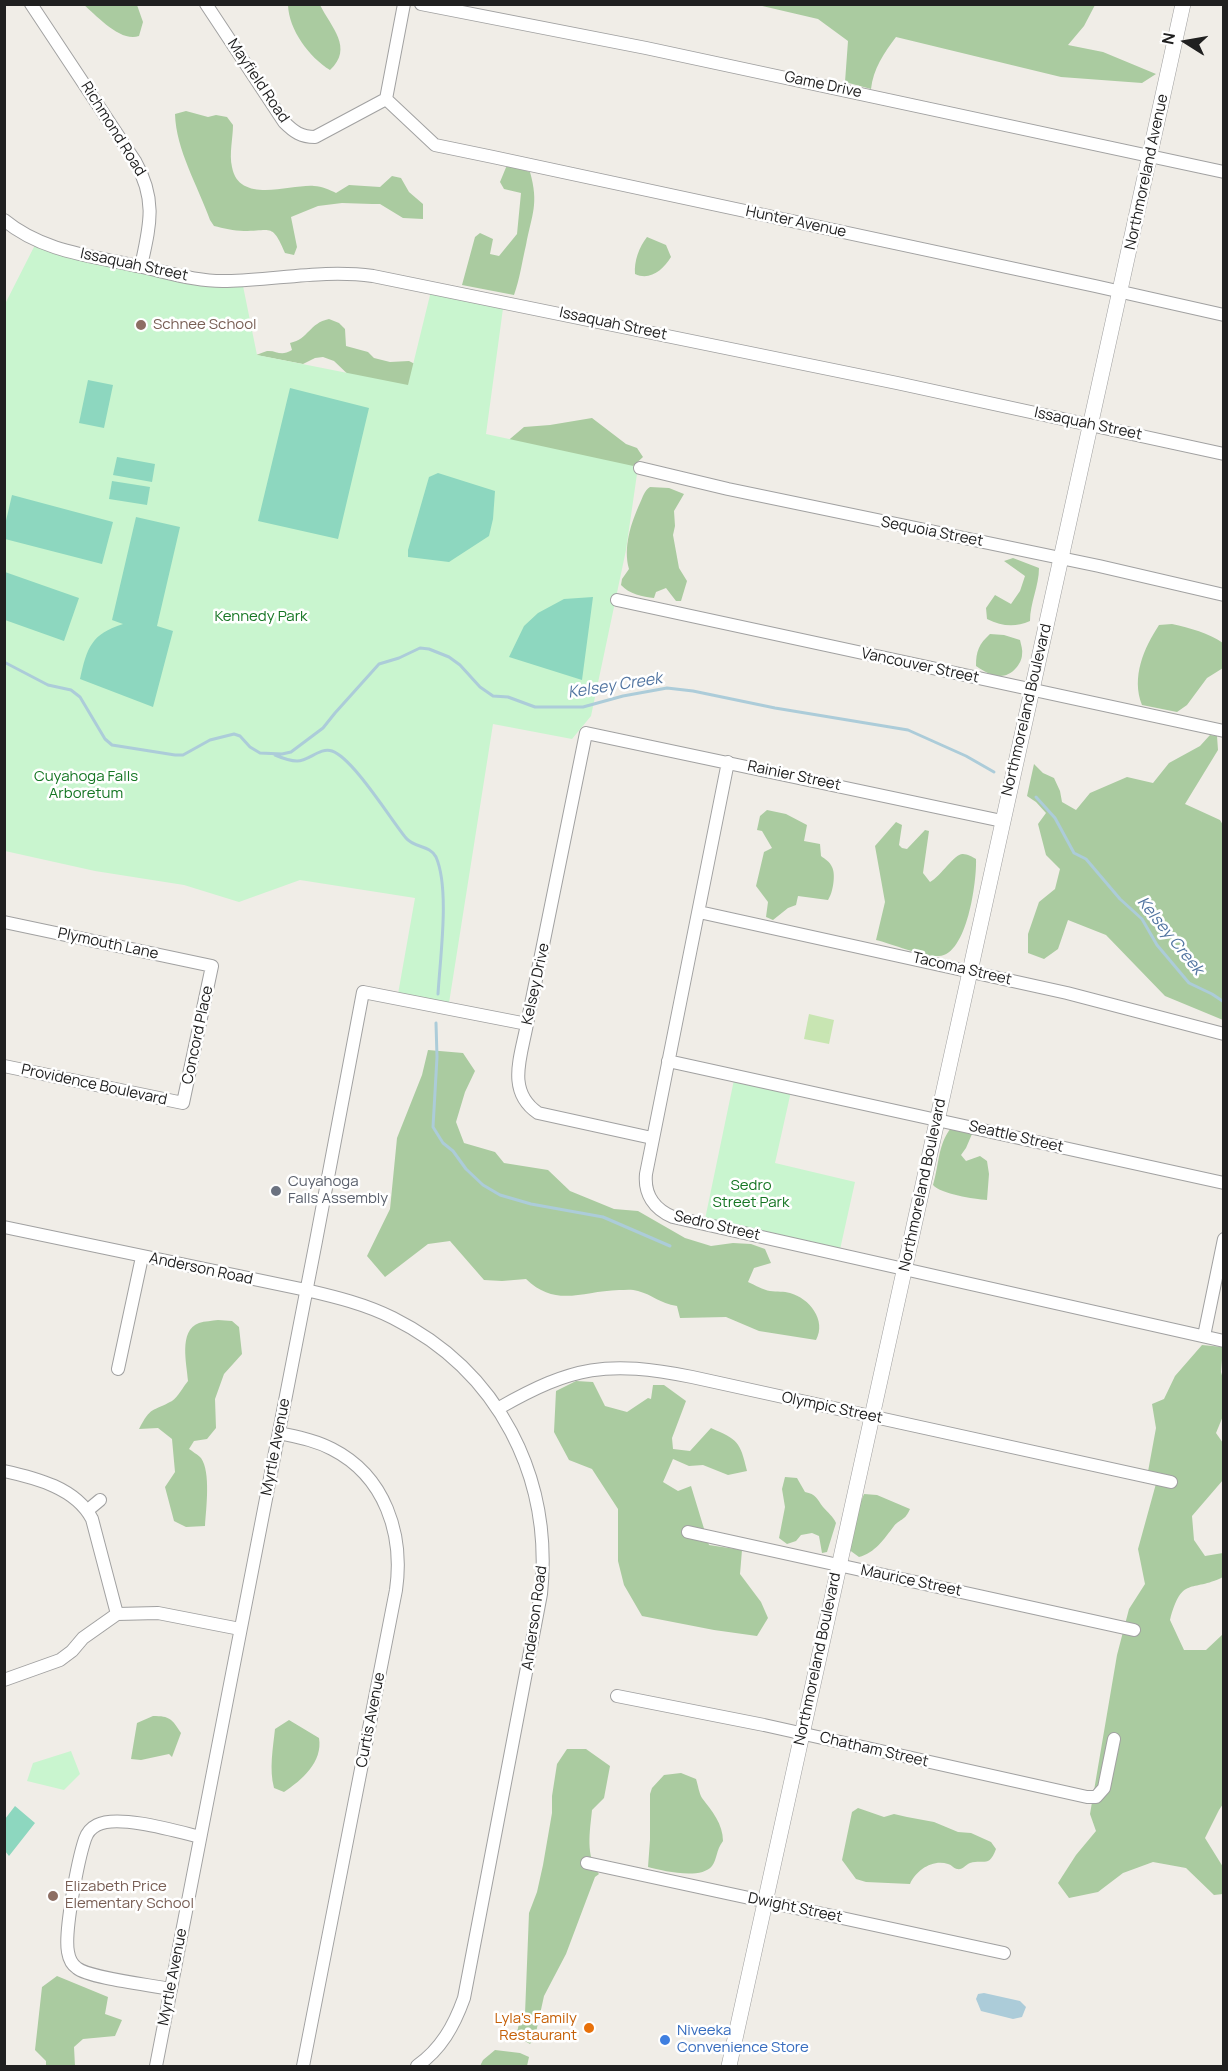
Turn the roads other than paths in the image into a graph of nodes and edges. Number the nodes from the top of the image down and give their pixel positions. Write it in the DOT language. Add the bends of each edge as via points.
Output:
graph roads {
  1 [pos="32,4"];
  2 [pos="206,4"];
  3 [pos="404,4"];
  4 [pos="421,4"];
  5 [pos="1183,4"];
  6 [pos="386,99"];
  7 [pos="1150,156"];
  8 [pos="1224,172"];
  9 [pos="4,220"];
  10 [pos="141,267"];
  11 [pos="1120,298"];
  12 [pos="1224,315"];
  13 [pos="1091,424"];
  14 [pos="1224,454"];
  15 [pos="640,468"];
  16 [pos="1060,559"];
  17 [pos="1224,595"];
  18 [pos="618,600"];
  19 [pos="1032,691"];
  20 [pos="1224,731"];
  21 [pos="586,733"];
  22 [pos="728,762"];
  23 [pos="1002,821"];
  24 [pos="699,912"];
  25 [pos="4,922"];
  26 [pos="212,966"];
  27 [pos="970,970"];
  28 [pos="526,1024"];
  29 [pos="1224,1034"];
  30 [pos="668,1061"];
  31 [pos="4,1066"];
  32 [pos="183,1103"];
  33 [pos="938,1120"];
  34 [pos="652,1138"];
  35 [pos="1224,1183"];
  36 [pos="4,1227"];
  37 [pos="1224,1239"];
  38 [pos="142,1257"];
  39 [pos="905,1269"];
  40 [pos="306,1290"];
  41 [pos="1204,1336"];
  42 [pos="1224,1341"];
  43 [pos="118,1369"];
  44 [pos="499,1408"];
  45 [pos="872,1417"];
  46 [pos="279,1433"];
  47 [pos="4,1471"];
  48 [pos="1171,1482"];
  49 [pos="100,1500"];
  50 [pos="88,1510"];
  51 [pos="688,1532"];
  52 [pos="839,1565"];
  53 [pos="117,1614"];
  54 [pos="240,1629"];
  55 [pos="1134,1630"];
  56 [pos="4,1680"];
  57 [pos="617,1696"];
  58 [pos="802,1734"];
  59 [pos="1114,1739"];
  60 [pos="200,1837"];
  61 [pos="587,1863"];
  62 [pos="765,1902"];
  63 [pos="1004,1953"];
  64 [pos="170,1989"];
  65 [pos="156,2067"];
  66 [pos="303,2067"];
  67 [pos="417,2067"];
  68 [pos="729,2067"];
  1 -- 10 [label="street, Richmond Road" via="145,180 151,213"];
  2 -- 6 [label="street, Mayfield Road" via="284,122 298,134 315,136"];
  3 -- 6 [label="street"];
  4 -- 7 [label="street, Game Drive"];
  5 -- 7 [label="street, Northmoreland Avenue"];
  6 -- 11 [label="street, Hunter Avenue" via="428,140 443,148"];
  7 -- 8 [label="street, Game Drive"];
  7 -- 11 [label="street, Northmoreland Avenue"];
  9 -- 10 [label="street, Issaquah Street" via="50,247"];
  10 -- 13 [label="street, Issaquah Street" via="216,281 330,273 373,276"];
  11 -- 12 [label="street, Hunter Avenue"];
  11 -- 13 [label="street, Northmoreland Boulevard"];
  13 -- 14 [label="street, Issaquah Street"];
  13 -- 16 [label="street, Northmoreland Boulevard"];
  15 -- 16 [label="street, Sequoia Street"];
  16 -- 17 [label="street, Sequoia Street"];
  16 -- 19 [label="street, Northmoreland Boulevard"];
  18 -- 19 [label="street, Vancouver Street"];
  19 -- 20 [label="street, Vancouver Street"];
  19 -- 23 [label="street, Northmoreland Boulevard"];
  21 -- 22 [label="street, Rainier Street"];
  21 -- 28 [label="street, Kelsey Drive"];
  22 -- 23 [label="street, Rainier Street"];
  22 -- 24 [label="street, Sedro Street"];
  23 -- 27 [label="street, Northmoreland Boulevard"];
  24 -- 27 [label="street, Tacoma Street"];
  24 -- 30 [label="street, Sedro Street"];
  25 -- 26 [label="street, Plymouth Lane"];
  26 -- 32 [label="street, Concord Place"];
  27 -- 29 [label="street, Tacoma Street"];
  27 -- 33 [label="street, Northmoreland Boulevard"];
  28 -- 34 [label="street, Kelsey Drive" via="518,1078 521,1096 531,1108 546,1116"];
  28 -- 40 [label="street, Myrtle Avenue" via="363,992"];
  30 -- 33 [label="street, Seattle Street"];
  30 -- 34 [label="street, Sedro Street"];
  31 -- 32 [label="street, Providence Boulevard"];
  33 -- 35 [label="street, Seattle Street"];
  33 -- 39 [label="street, Northmoreland Boulevard"];
  34 -- 39 [label="street, Sedro Street" via="646,1191 665,1214"];
  36 -- 38 [label="street, Anderson Road"];
  37 -- 41 [label="street"];
  38 -- 40 [label="street, Anderson Road"];
  38 -- 43 [label="street"];
  39 -- 41 [label="street, Sedro Street"];
  39 -- 45 [label="street, Northmoreland Boulevard"];
  40 -- 44 [label="street, Anderson Road" via="368,1307 415,1330 453,1358"];
  40 -- 46 [label="street, Myrtle Avenue"];
  41 -- 42 [label="street, Sedro Street"];
  44 -- 45 [label="street, Olympic Street" via="552,1380 624,1367 667,1372"];
  44 -- 67 [label="street, Anderson Road" via="535,1492 542,1533 541,1594 464,1998 446,2038"];
  45 -- 48 [label="street, Olympic Street"];
  45 -- 52 [label="street, Northmoreland Boulevard"];
  46 -- 54 [label="street, Myrtle Avenue"];
  46 -- 66 [label="street, Curtis Avenue" via="330,1448 363,1473 388,1510 399,1556 396,1590"];
  47 -- 50 [label="street" via="47,1483 77,1499"];
  49 -- 50 [label="street"];
  50 -- 53 [label="street"];
  51 -- 52 [label="street, Maurice Street"];
  52 -- 55 [label="street, Maurice Street"];
  52 -- 58 [label="street, Northmoreland Boulevard"];
  53 -- 54 [label="street" via="158,1613"];
  53 -- 56 [label="street" via="60,1660"];
  54 -- 60 [label="street, Myrtle Avenue"];
  57 -- 58 [label="street, Chatham Street"];
  58 -- 59 [label="street, Chatham Street" via="1087,1797 1096,1797 1104,1788"];
  58 -- 62 [label="street, Northmoreland Boulevard"];
  60 -- 64 [label="street, Myrtle Avenue"];
  60 -- 64 [label="street" via="123,1821 105,1822 89,1830 79,1867 67,1934 70,1961 83,1972"];
  61 -- 62 [label="street, Dwight Street"];
  62 -- 63 [label="street, Dwight Street"];
  62 -- 68 [label="street, Northmoreland Boulevard"];
  64 -- 65 [label="street, Myrtle Avenue"];
}
